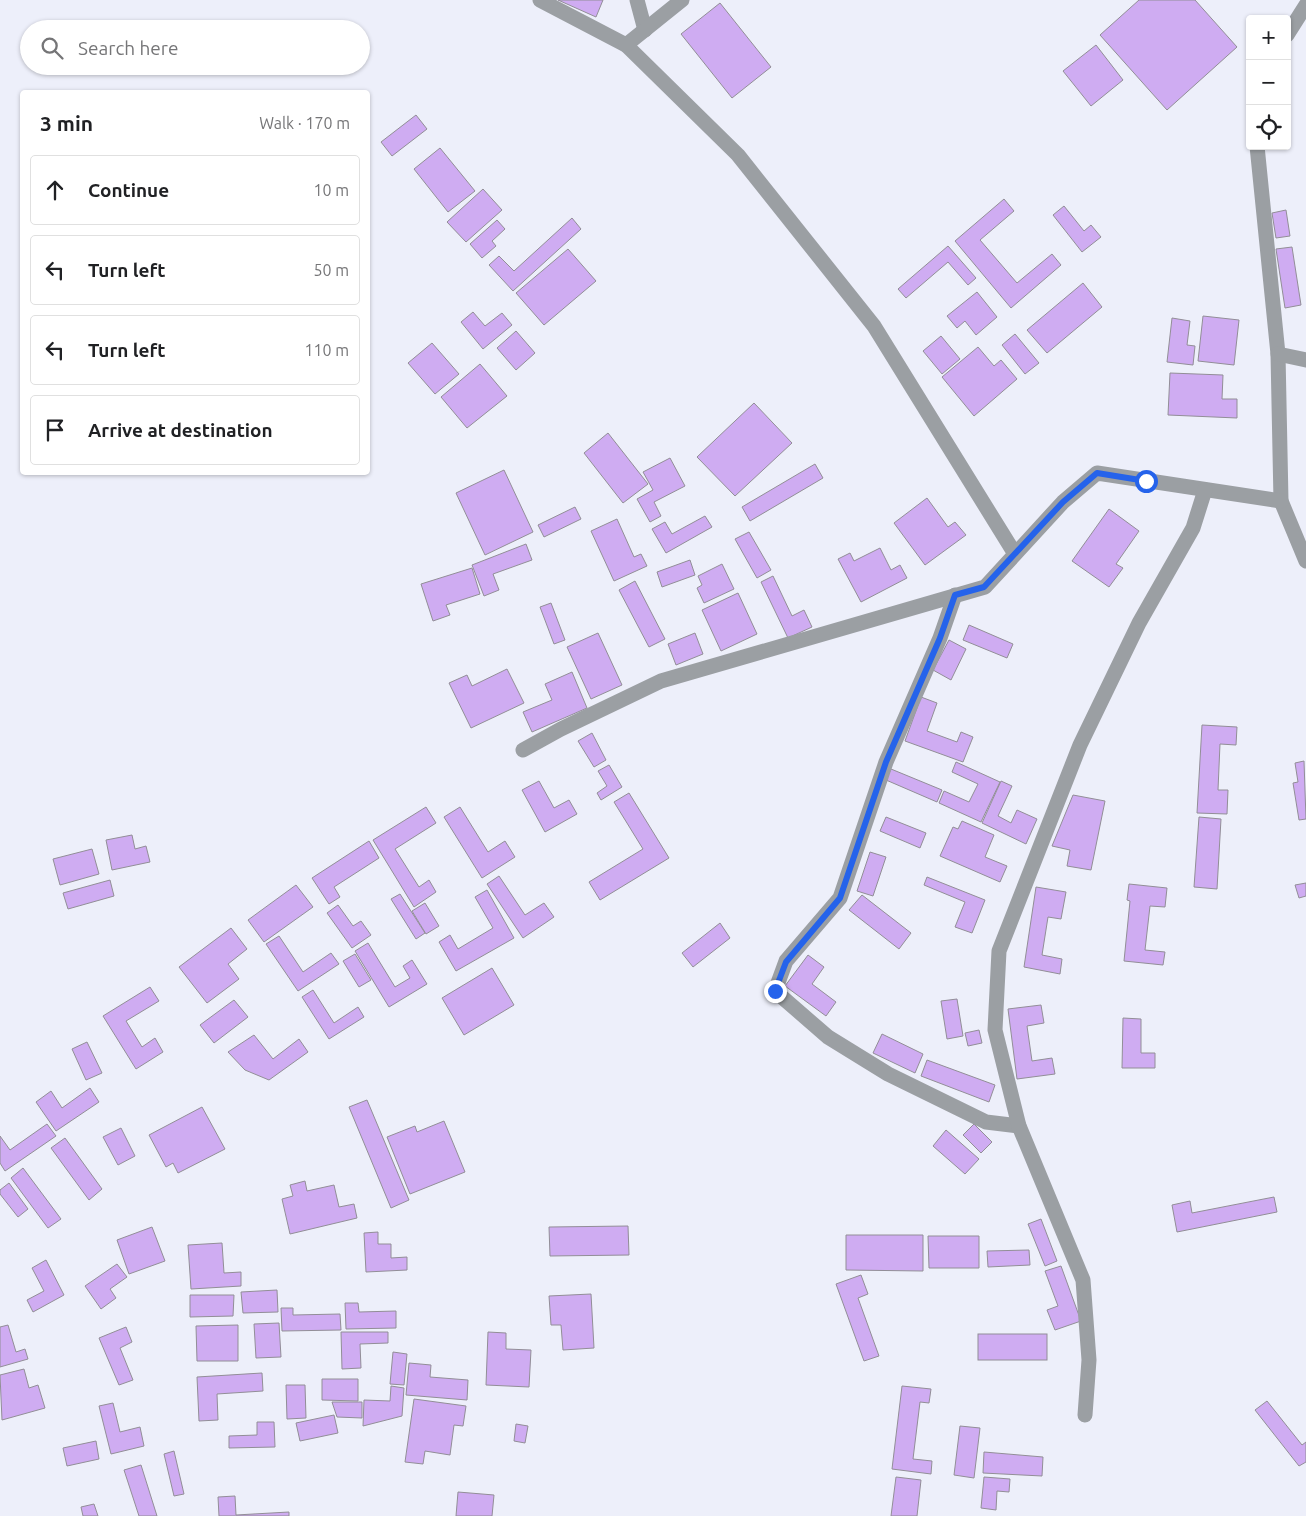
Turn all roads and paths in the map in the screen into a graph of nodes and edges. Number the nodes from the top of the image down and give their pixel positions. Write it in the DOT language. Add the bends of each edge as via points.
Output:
graph roads {
  1 [pos="540,0"];
  2 [pos="637,0"];
  3 [pos="682,0"];
  4 [pos="1306,5"];
  5 [pos="1291,29"];
  6 [pos="645,30"];
  7 [pos="626,45"];
  8 [pos="1257,150"];
  9 [pos="1278,354"];
  10 [pos="1306,360"];
  11 [pos="1205,490"];
  12 [pos="1282,501"];
  13 [pos="1015,554"];
  14 [pos="1306,561"];
  15 [pos="955,595"];
  16 [pos="523,750"];
  17 [pos="1019,1126"];
  18 [pos="1085,1415"];
  1 -- 7 [label="street"];
  2 -- 6 [label="street"];
  3 -- 6 [label="street"];
  4 -- 5 [label="street"];
  6 -- 7 [label="street"];
  7 -- 13 [label="street" via="738,155 874,326"];
  8 -- 9 [label="street"];
  9 -- 10 [label="street"];
  9 -- 12 [label="street"];
  11 -- 12 [label="street"];
  11 -- 13 [label="street" via="1097,473 1063,502"];
  11 -- 17 [label="street" via="1193,528 1140,623 1080,746 999,951 995,1030"];
  12 -- 14 [label="street"];
  13 -- 15 [label="street" via="984,587"];
  15 -- 16 [label="street" via="661,681"];
  15 -- 17 [label="street" via="940,638 886,762 840,898 786,962 775,991 828,1038 888,1074 986,1122"];
  17 -- 18 [label="street" via="1083,1280 1089,1360"];
}
